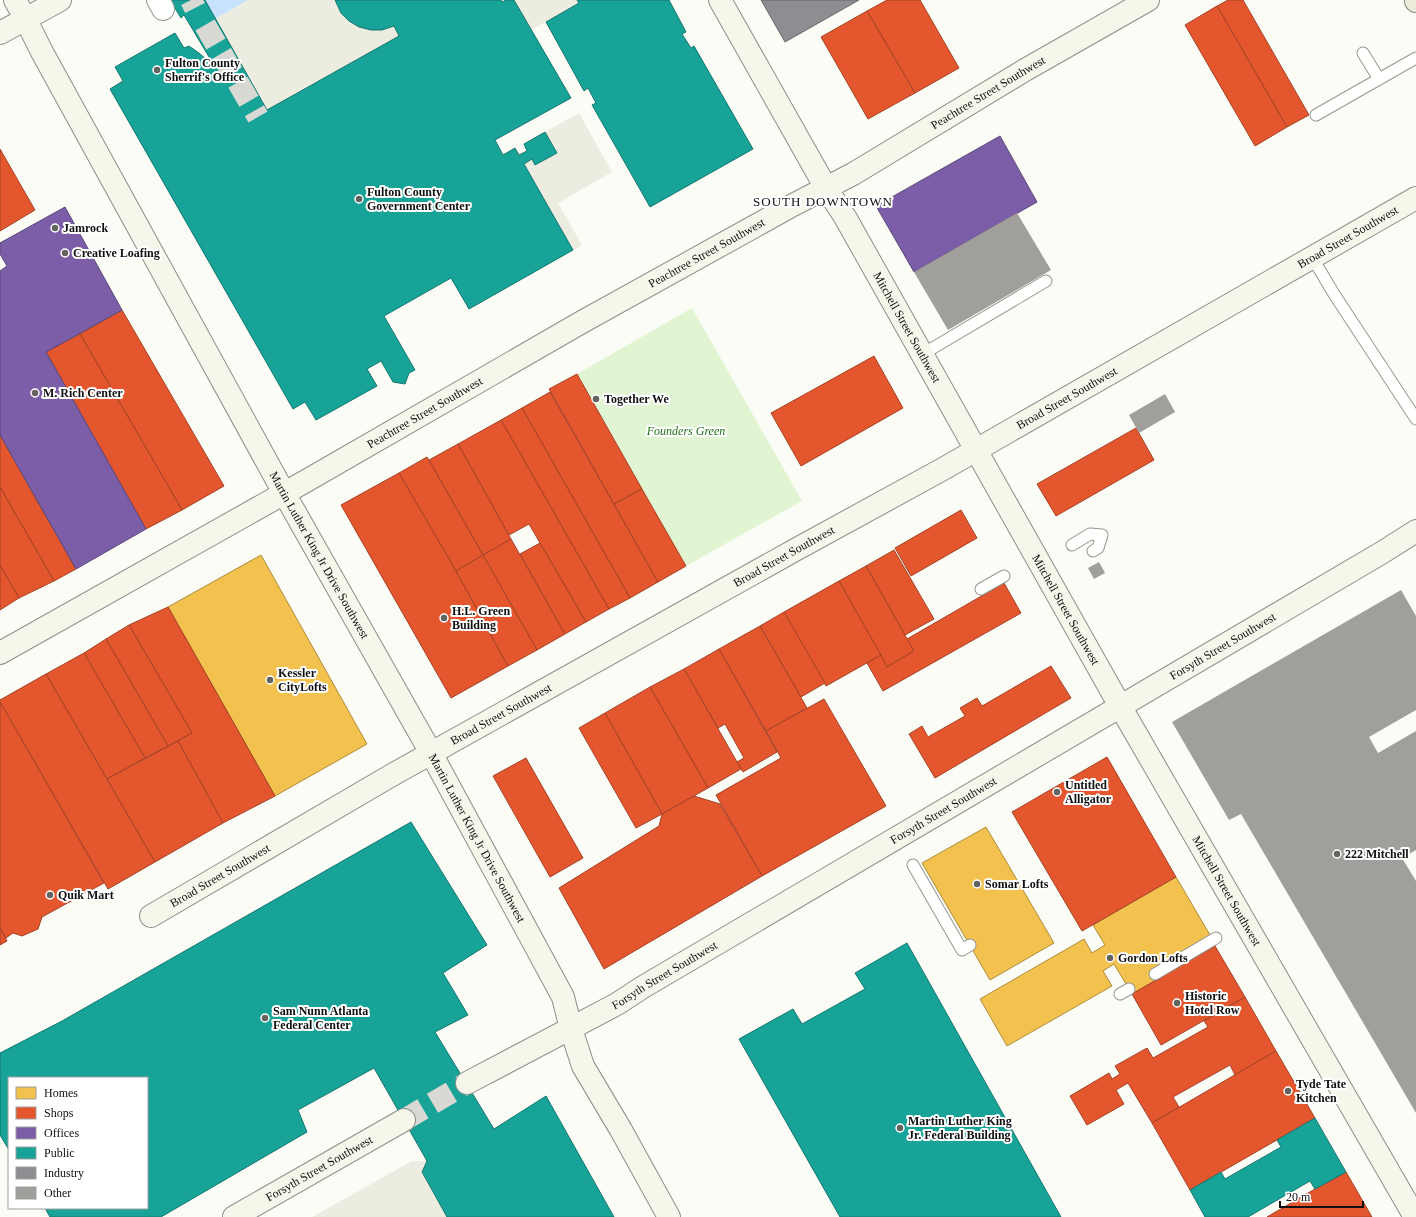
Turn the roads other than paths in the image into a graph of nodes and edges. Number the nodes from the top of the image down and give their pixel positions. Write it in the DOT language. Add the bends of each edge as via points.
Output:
graph roads {
  1 [pos="15,0"];
  2 [pos="60,0"];
  3 [pos="720,0"];
  4 [pos="1145,1"];
  5 [pos="26,20"];
  6 [pos="0,33"];
  7 [pos="1364,53"];
  8 [pos="1416,58"];
  9 [pos="1379,79"];
  10 [pos="1316,115"];
  11 [pos="826,188"];
  12 [pos="1416,198"];
  13 [pos="1312,257"];
  14 [pos="1046,281"];
  15 [pos="921,355"];
  16 [pos="1416,419"];
  17 [pos="976,450"];
  18 [pos="284,493"];
  19 [pos="1414,536"];
  20 [pos="1072,545"];
  21 [pos="1093,551"];
  22 [pos="1004,576"];
  23 [pos="981,589"];
  24 [pos="0,653"];
  25 [pos="1120,706"];
  26 [pos="431,753"];
  27 [pos="913,865"];
  28 [pos="152,916"];
  29 [pos="1216,938"];
  30 [pos="970,946"];
  31 [pos="1155,974"];
  32 [pos="571,1029"];
  33 [pos="467,1084"];
  34 [pos="404,1120"];
  35 [pos="234,1217"];
  36 [pos="670,1217"];
  37 [pos="1415,1217"];
  1 -- 5 [label="main road"];
  2 -- 5 [label="main road"];
  3 -- 11 [label="main road, Mitchell Street Southwest"];
  4 -- 11 [label="main road, Peachtree Street Southwest"];
  5 -- 6 [label="main road"];
  5 -- 18 [label="main road, Martin Luther King Jr Drive Southwest"];
  7 -- 9 [label="lane"];
  8 -- 9 [label="lane"];
  9 -- 10 [label="lane"];
  11 -- 15 [label="main road, Mitchell Street Southwest" via="845,217"];
  11 -- 18 [label="main road, Peachtree Street Southwest" via="582,322"];
  12 -- 13 [label="main road, Broad Street Southwest"];
  13 -- 16 [label="lane"];
  13 -- 17 [label="main road, Broad Street Southwest"];
  14 -- 15 [label="lane"];
  15 -- 17 [label="main road, Mitchell Street Southwest"];
  17 -- 25 [label="main road, Mitchell Street Southwest"];
  17 -- 26 [label="main road, Broad Street Southwest"];
  18 -- 24 [label="main road, Peachtree Street Southwest"];
  18 -- 26 [label="main road, Martin Luther King Jr Drive Southwest"];
  19 -- 25 [label="main road, Forsyth Street Southwest"];
  20 -- 21 [label="lane" via="1090,534 1102,535 1098,548"];
  22 -- 23 [label="lane"];
  25 -- 32 [label="main road, Forsyth Street Southwest"];
  25 -- 37 [label="main road, Mitchell Street Southwest"];
  26 -- 28 [label="main road, Broad Street Southwest"];
  26 -- 32 [label="main road, Martin Luther King Jr Drive Southwest" via="563,997"];
  27 -- 30 [label="lane" via="962,950"];
  29 -- 31 [label="lane"];
  32 -- 33 [label="main road, Forsyth Street Southwest"];
  32 -- 36 [label="main road, Martin Luther King Jr Drive Southwest" via="583,1066"];
  34 -- 35 [label="main road, Forsyth Street Southwest"];
}
